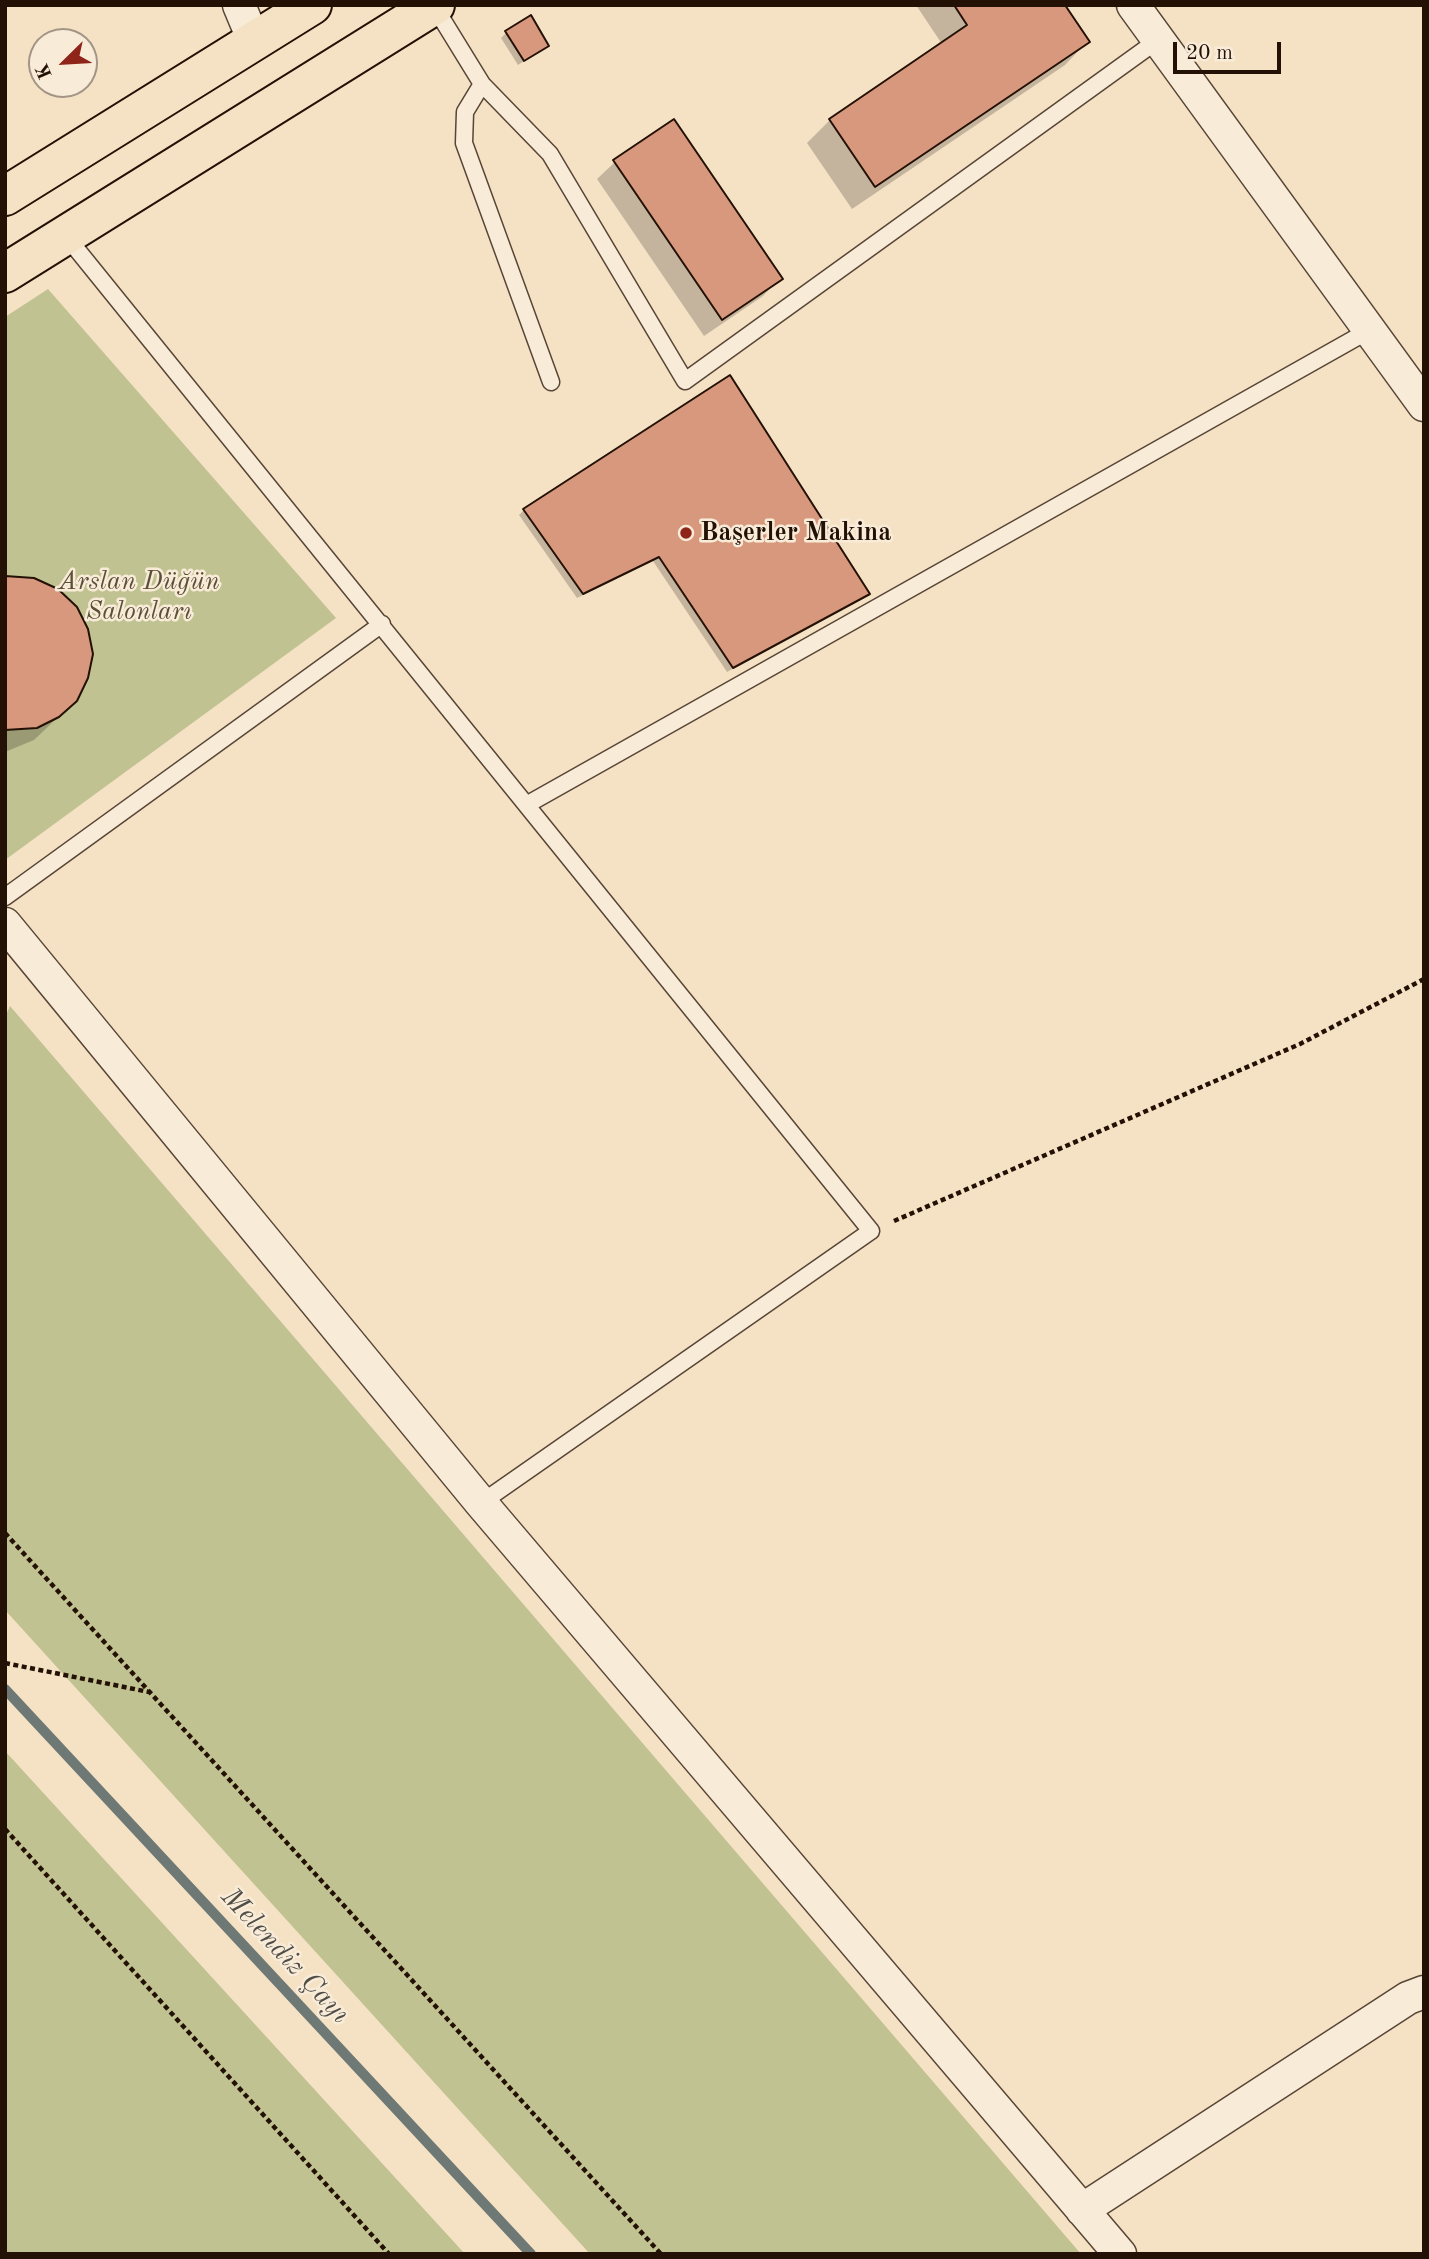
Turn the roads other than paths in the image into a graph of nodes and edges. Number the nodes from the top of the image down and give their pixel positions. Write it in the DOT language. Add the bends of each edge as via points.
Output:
graph roads {
  1 [pos="239,5"];
  2 [pos="312,5"];
  3 [pos="1133,5"];
  4 [pos="434,6"];
  5 [pos="1158,40"];
  6 [pos="254,41"];
  7 [pos="482,84"];
  8 [pos="5,196"];
  9 [pos="66,236"];
  10 [pos="5,273"];
  11 [pos="1368,331"];
  12 [pos="551,382"];
  13 [pos="1424,405"];
  14 [pos="382,624"];
  15 [pos="528,804"];
  16 [pos="5,897"];
  17 [pos="5,924"];
  18 [pos="481,1503"];
  19 [pos="1424,1993"];
  20 [pos="1082,2210"];
  21 [pos="1120,2254"];
  1 -- 6 [label="street"];
  2 -- 6 [label="main road"];
  3 -- 5 [label="street"];
  4 -- 7 [label="lane"];
  4 -- 9 [label="main road"];
  5 -- 7 [label="lane" via="685,381 550,154"];
  5 -- 11 [label="street"];
  6 -- 8 [label="main road"];
  7 -- 12 [label="lane" via="465,112 464,143"];
  9 -- 10 [label="main road"];
  9 -- 14 [label="lane"];
  11 -- 13 [label="street"];
  11 -- 15 [label="lane"];
  14 -- 15 [label="lane"];
  14 -- 16 [label="lane"];
  15 -- 18 [label="lane" via="871,1231"];
  17 -- 18 [label="street"];
  18 -- 20 [label="street"];
  19 -- 20 [label="street" via="1408,1998"];
  20 -- 21 [label="street"];
}
